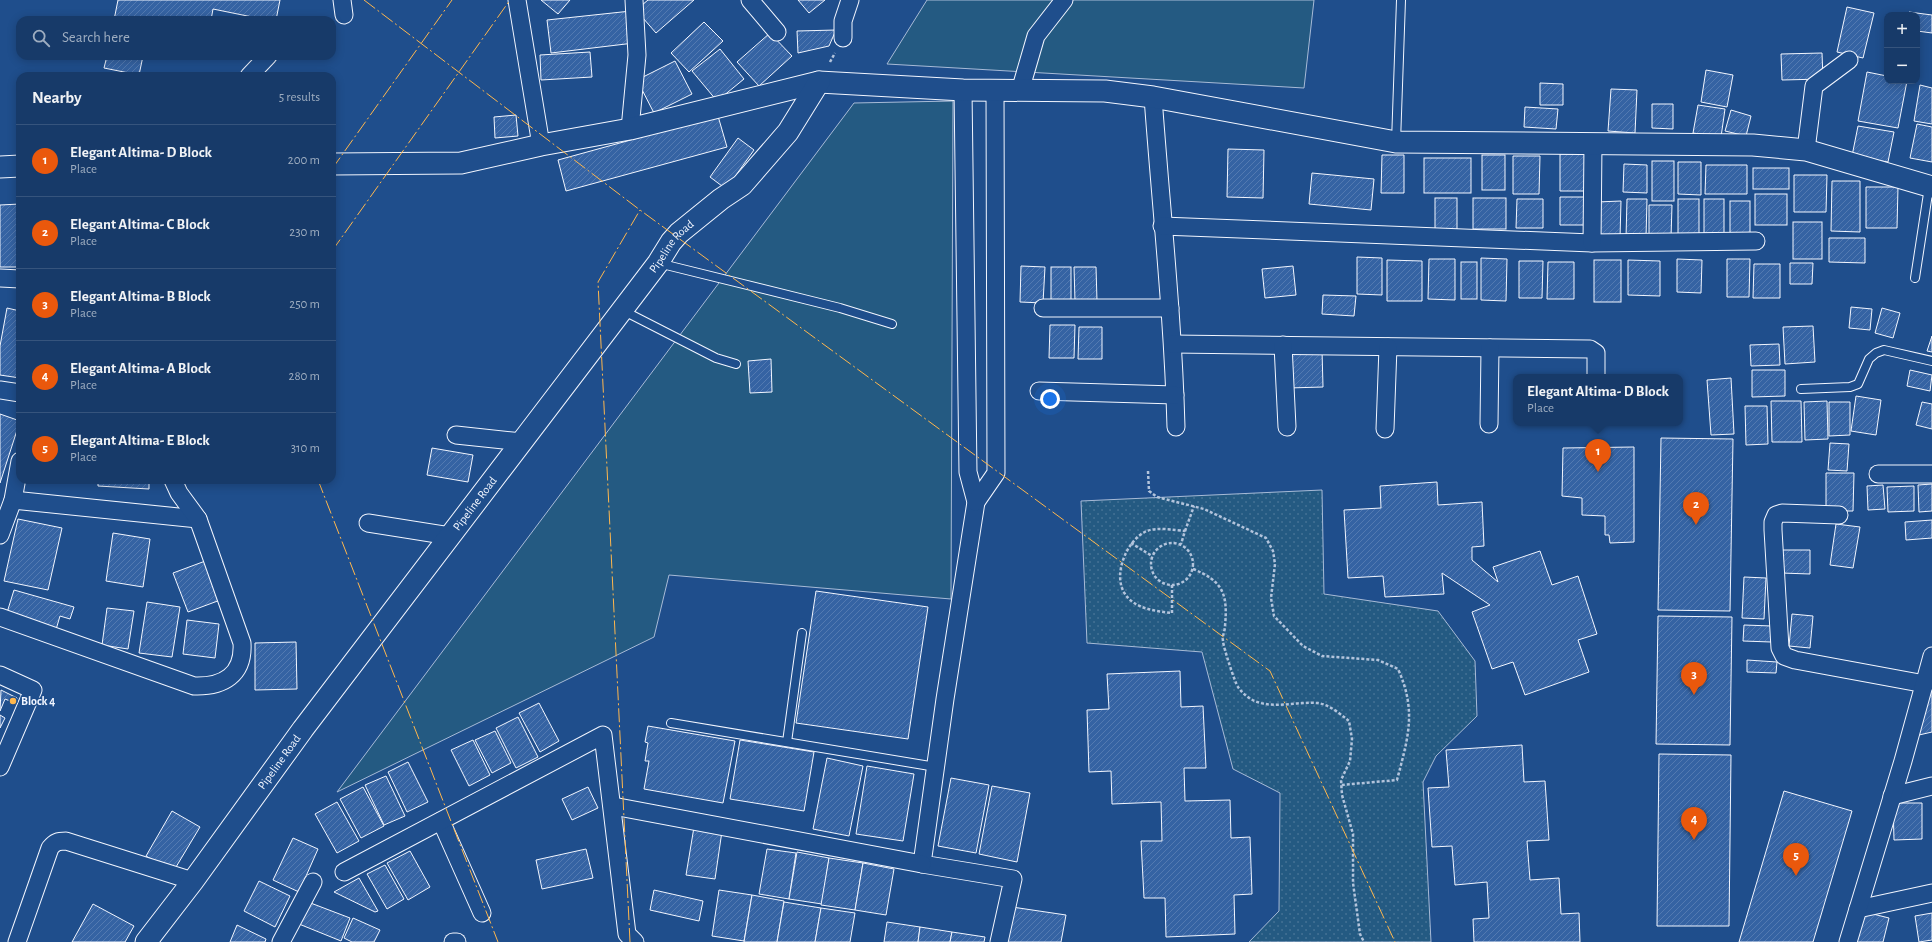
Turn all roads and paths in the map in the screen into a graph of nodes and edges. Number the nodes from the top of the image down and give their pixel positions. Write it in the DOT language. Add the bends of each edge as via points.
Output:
graph roads {
  1 [pos="517,0"];
  2 [pos="634,0"];
  3 [pos="750,0"];
  4 [pos="850,0"];
  5 [pos="1064,0"];
  6 [pos="1401,0"];
  7 [pos="777,32"];
  8 [pos="843,38"];
  9 [pos="264,60"];
  10 [pos="1848,60"];
  11 [pos="253,72"];
  12 [pos="819,82"];
  13 [pos="963,90"];
  14 [pos="995,90"];
  15 [pos="1020,91"];
  16 [pos="1153,97"];
  17 [pos="630,129"];
  18 [pos="1396,142"];
  19 [pos="1593,144"];
  20 [pos="541,145"];
  21 [pos="1806,150"];
  22 [pos="336,164"];
  23 [pos="16,166"];
  24 [pos="0,167"];
  25 [pos="1930,186"];
  26 [pos="1162,226"];
  27 [pos="1756,241"];
  28 [pos="1592,243"];
  29 [pos="658,263"];
  30 [pos="0,278"];
  31 [pos="1915,278"];
  32 [pos="16,279"];
  33 [pos="1043,308"];
  34 [pos="1170,308"];
  35 [pos="622,310"];
  36 [pos="892,324"];
  37 [pos="1173,344"];
  38 [pos="1283,345"];
  39 [pos="1388,346"];
  40 [pos="1490,348"];
  41 [pos="1932,361"];
  42 [pos="736,364"];
  43 [pos="1596,374"];
  44 [pos="1801,389"];
  45 [pos="0,390"];
  46 [pos="1039,391"];
  47 [pos="16,393"];
  48 [pos="1175,395"];
  49 [pos="1489,424"];
  50 [pos="1176,427"];
  51 [pos="1287,427"];
  52 [pos="1384,429"];
  53 [pos="456,435"];
  54 [pos="522,442"];
  55 [pos="1148,471"];
  56 [pos="1878,474"];
  57 [pos="1932,474"];
  58 [pos="16,483"];
  59 [pos="175,484"];
  60 [pos="13,500"];
  61 [pos="976,502"];
  62 [pos="1194,506"];
  63 [pos="1839,515"];
  64 [pos="198,519"];
  65 [pos="368,523"];
  66 [pos="1185,531"];
  67 [pos="0,535"];
  68 [pos="450,536"];
  69 [pos="1131,543"];
  70 [pos="1181,544"];
  71 [pos="1152,556"];
  72 [pos="1193,569"];
  73 [pos="1172,585"];
  74 [pos="0,618"];
  75 [pos="802,632"];
  76 [pos="1932,656"];
  77 [pos="0,675"];
  78 [pos="1924,684"];
  79 [pos="671,723"];
  80 [pos="786,742"];
  81 [pos="0,767"];
  82 [pos="936,767"];
  83 [pos="1341,785"];
  84 [pos="1932,786"];
  85 [pos="1892,796"];
  86 [pos="613,806"];
  87 [pos="441,820"];
  88 [pos="922,864"];
  89 [pos="344,872"];
  90 [pos="193,881"];
  91 [pos="313,882"];
  92 [pos="1932,893"];
  93 [pos="1858,909"];
  94 [pos="482,913"];
  95 [pos="17,942"];
  96 [pos="146,942"];
  97 [pos="281,942"];
  98 [pos="453,942"];
  99 [pos="457,942"];
  100 [pos="635,942"];
  101 [pos="998,942"];
  102 [pos="1364,942"];
  103 [pos="1848,942"];
  1 -- 20 [label="street"];
  2 -- 17 [label="street" via="637,55"];
  3 -- 7 [label="street"];
  4 -- 8 [label="street" via="843,20"];
  5 -- 15 [label="street" via="1036,36"];
  6 -- 18 [label="lane"];
  8 -- 12 [label="path"];
  9 -- 11 [label="street"];
  10 -- 21 [label="street" via="1814,86"];
  12 -- 13 [label="street"];
  12 -- 17 [label="street"];
  12 -- 29 [label="street, Pipeline Road" via="788,132 742,185 679,234"];
  13 -- 14 [label="street"];
  13 -- 61 [label="street" via="968,472"];
  14 -- 15 [label="street"];
  14 -- 61 [label="street" via="996,472"];
  15 -- 16 [label="street" via="1105,91"];
  16 -- 18 [label="street"];
  16 -- 26 [label="street"];
  17 -- 20 [label="street"];
  18 -- 19 [label="street"];
  19 -- 21 [label="street" via="1753,145"];
  19 -- 28 [label="street"];
  20 -- 22 [label="street" via="461,163"];
  21 -- 25 [label="street"];
  23 -- 24 [label="street"];
  25 -- 31 [label="lane"];
  26 -- 28 [label="street"];
  26 -- 34 [label="street"];
  27 -- 28 [label="street"];
  29 -- 35 [label="street, Pipeline Road"];
  29 -- 36 [label="lane" via="840,308"];
  30 -- 32 [label="street"];
  33 -- 34 [label="street"];
  34 -- 37 [label="street"];
  35 -- 42 [label="lane" via="716,358"];
  35 -- 54 [label="street, Pipeline Road"];
  37 -- 38 [label="street"];
  37 -- 48 [label="street"];
  38 -- 39 [label="street"];
  38 -- 51 [label="street"];
  39 -- 40 [label="street"];
  39 -- 52 [label="street"];
  40 -- 43 [label="street" via="1590,349 1596,353"];
  40 -- 49 [label="street"];
  41 -- 44 [label="lane" via="1884,350 1869,358 1858,384 1850,387"];
  45 -- 47 [label="street"];
  46 -- 48 [label="street"];
  48 -- 50 [label="street"];
  53 -- 54 [label="street"];
  54 -- 68 [label="street, Pipeline Road"];
  55 -- 62 [label="path" via="1149,491 1157,497"];
  56 -- 57 [label="street"];
  58 -- 60 [label="street"];
  59 -- 64 [label="street"];
  60 -- 64 [label="street"];
  60 -- 67 [label="street"];
  61 -- 82 [label="street"];
  62 -- 66 [label="path"];
  62 -- 83 [label="path" via="1266,538 1273,551 1275,564 1271,598 1274,616 1303,646 1322,656 1378,660 1398,669 1410,703 1410,724 1397,780"];
  63 -- 78 [label="street" via="1782,513 1776,515 1773,522 1780,648 1784,656"];
  64 -- 74 [label="street" via="242,643 240,663 222,682 210,686 194,686"];
  65 -- 68 [label="street"];
  66 -- 69 [label="path" via="1148,530"];
  66 -- 70 [label="path"];
  68 -- 90 [label="street, Pipeline Road" via="303,728"];
  69 -- 71 [label="path"];
  69 -- 73 [label="path" via="1123,558 1119,581 1125,594 1141,607 1172,613"];
  70 -- 71 [label="path" via="1166,543 1155,550"];
  70 -- 72 [label="path" via="1192,554"];
  71 -- 73 [label="path" via="1150,563 1154,576 1159,581"];
  72 -- 73 [label="path" via="1185,581"];
  72 -- 83 [label="path" via="1209,575 1219,585 1224,598 1225,627 1222,641 1237,687 1251,700 1268,706 1318,703 1334,709 1349,721 1352,739 1350,761"];
  75 -- 80 [label="lane"];
  76 -- 78 [label="street"];
  77 -- 81 [label="street" via="33,690"];
  78 -- 85 [label="street"];
  79 -- 80 [label="lane"];
  80 -- 82 [label="lane"];
  82 -- 88 [label="street"];
  83 -- 102 [label="path" via="1353,834 1353,883 1360,934"];
  84 -- 85 [label="street"];
  85 -- 93 [label="street"];
  86 -- 87 [label="street" via="603,735"];
  86 -- 88 [label="street"];
  86 -- 100 [label="street" via="627,934"];
  87 -- 89 [label="street"];
  87 -- 94 [label="street"];
  88 -- 101 [label="street" via="1013,879"];
  90 -- 95 [label="street" via="59,840 50,848"];
  90 -- 96 [label="street, Pipeline Road"];
  91 -- 97 [label="street"];
  92 -- 93 [label="street"];
  93 -- 103 [label="street"];
  98 -- 99 [label="street"];
}
